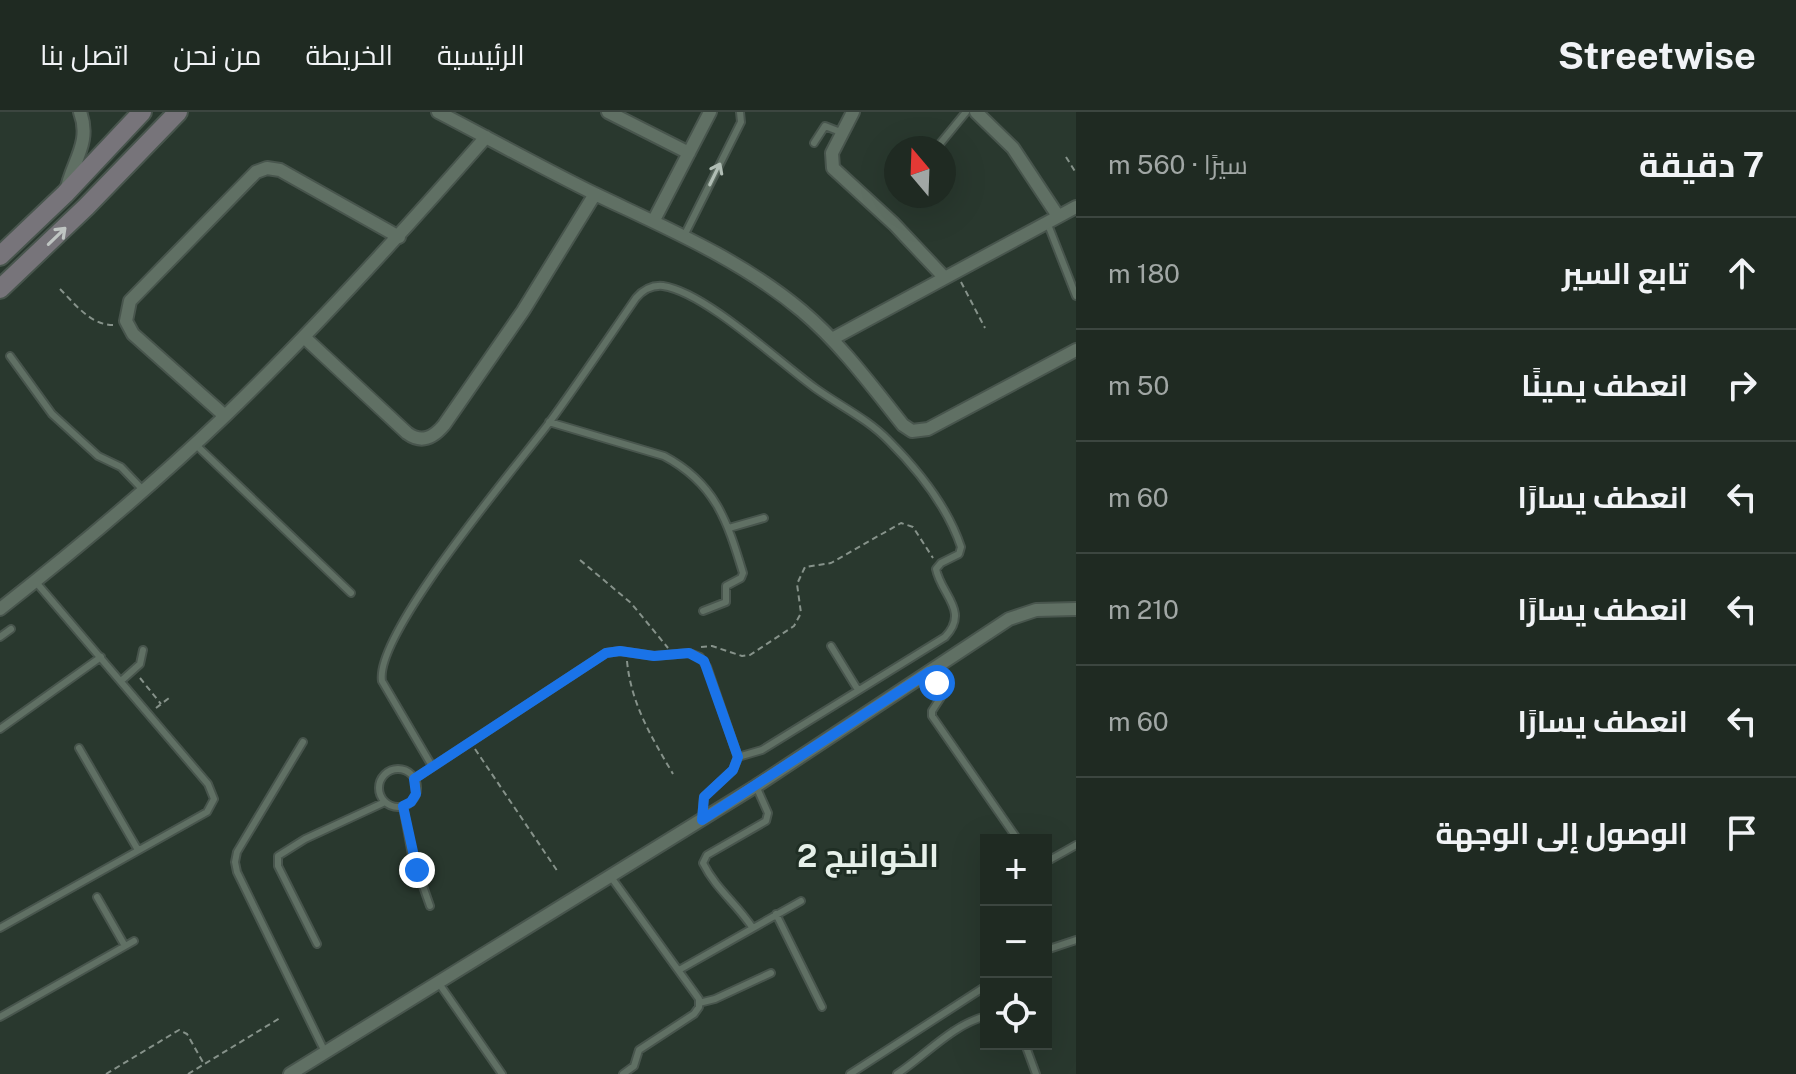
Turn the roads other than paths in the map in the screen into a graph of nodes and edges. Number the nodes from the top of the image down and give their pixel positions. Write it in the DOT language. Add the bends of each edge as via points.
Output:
graph roads {
  1 [pos="80,112"];
  2 [pos="142,112"];
  3 [pos="178,112"];
  4 [pos="438,112"];
  5 [pos="608,112"];
  6 [pos="710,112"];
  7 [pos="740,112"];
  8 [pos="853,112"];
  9 [pos="966,112"];
  10 [pos="976,112"];
  11 [pos="992,118"];
  12 [pos="843,133"];
  13 [pos="946,136"];
  14 [pos="486,137"];
  15 [pos="814,143"];
  16 [pos="689,153"];
  17 [pos="65,194"];
  18 [pos="595,194"];
  19 [pos="1076,207"];
  20 [pos="1053,219"];
  21 [pos="654,220"];
  22 [pos="684,236"];
  23 [pos="399,237"];
  24 [pos="0,256"];
  25 [pos="949,273"];
  26 [pos="0,289"];
  27 [pos="139,293"];
  28 [pos="1076,296"];
  29 [pos="304,337"];
  30 [pos="832,339"];
  31 [pos="142,341"];
  32 [pos="1076,350"];
  33 [pos="10,356"];
  34 [pos="225,416"];
  35 [pos="549,422"];
  36 [pos="195,444"];
  37 [pos="143,490"];
  38 [pos="764,518"];
  39 [pos="729,528"];
  40 [pos="35,581"];
  41 [pos="351,593"];
  42 [pos="0,609"];
  43 [pos="703,611"];
  44 [pos="1072,612"];
  45 [pos="11,629"];
  46 [pos="0,637"];
  47 [pos="831,646"];
  48 [pos="143,650"];
  49 [pos="101,657"];
  50 [pos="929,672"];
  51 [pos="121,681"];
  52 [pos="858,690"];
  53 [pos="0,729"];
  54 [pos="303,742"];
  55 [pos="79,748"];
  56 [pos="738,757"];
  57 [pos="432,766"];
  58 [pos="414,779"];
  59 [pos="756,786"];
  60 [pos="385,802"];
  61 [pos="403,806"];
  62 [pos="702,820"];
  63 [pos="1014,834"];
  64 [pos="1076,845"];
  65 [pos="138,850"];
  66 [pos="1052,859"];
  67 [pos="611,877"];
  68 [pos="97,897"];
  69 [pos="801,901"];
  70 [pos="430,906"];
  71 [pos="776,914"];
  72 [pos="752,927"];
  73 [pos="0,928"];
  74 [pos="1076,940"];
  75 [pos="134,941"];
  76 [pos="317,944"];
  77 [pos="125,946"];
  78 [pos="1052,948"];
  79 [pos="679,970"];
  80 [pos="771,973"];
  81 [pos="438,982"];
  82 [pos="980,990"];
  83 [pos="699,1003"];
  84 [pos="822,1007"];
  85 [pos="0,1017"];
  86 [pos="980,1019"];
  87 [pos="1027,1050"];
  88 [pos="325,1052"];
  89 [pos="290,1074"];
  90 [pos="502,1074"];
  91 [pos="623,1074"];
  92 [pos="850,1074"];
  93 [pos="897,1074"];
  94 [pos="1036,1074"];
  1 -- 17 [label="street" via="84,141"];
  2 -- 17 [label="street"];
  26 -- 3 [label="street, one-way"];
  4 -- 14 [label="street"];
  5 -- 16 [label="street"];
  6 -- 16 [label="street"];
  22 -- 7 [label="lane, one-way" via="741,122"];
  8 -- 12 [label="street"];
  9 -- 13 [label="lane"];
  10 -- 11 [label="street"];
  11 -- 20 [label="street"];
  12 -- 15 [label="lane" via="825,126"];
  12 -- 25 [label="street" via="831,158 835,173"];
  14 -- 18 [label="street"];
  14 -- 23 [label="street"];
  16 -- 21 [label="street"];
  17 -- 24 [label="street"];
  18 -- 21 [label="street"];
  18 -- 29 [label="street" via="523,311 432,437 418,439 407,433"];
  19 -- 20 [label="street"];
  20 -- 25 [label="street"];
  20 -- 28 [label="lane"];
  21 -- 22 [label="street"];
  22 -- 30 [label="street" via="771,286"];
  23 -- 27 [label="street" via="280,170 267,168 256,172"];
  23 -- 29 [label="street"];
  25 -- 30 [label="street"];
  27 -- 31 [label="street" via="133,317"];
  27 -- 31 [label="street" via="127,307 126,321"];
  29 -- 34 [label="street"];
  30 -- 32 [label="street" via="903,425 917,432"];
  31 -- 34 [label="street"];
  33 -- 37 [label="lane" via="52,414"];
  34 -- 36 [label="street"];
  35 -- 39 [label="lane" via="649,450 678,464 709,491"];
  35 -- 52 [label="lane" via="640,294 666,287 720,316 867,422 930,490 960,544 959,554 938,565 936,573 955,612 952,629"];
  35 -- 57 [label="lane" via="423,589 383,662 384,686"];
  36 -- 37 [label="street"];
  36 -- 41 [label="lane"];
  37 -- 40 [label="street"];
  38 -- 39 [label="lane"];
  39 -- 43 [label="lane" via="743,575 726,586 726,602"];
  40 -- 42 [label="street"];
  40 -- 49 [label="lane"];
  44 -- 50 [label="street" via="1018,615"];
  45 -- 46 [label="lane"];
  47 -- 52 [label="lane"];
  48 -- 51 [label="lane" via="142,660"];
  49 -- 51 [label="lane"];
  49 -- 53 [label="lane"];
  50 -- 59 [label="street"];
  50 -- 63 [label="lane" via="943,694 932,716"];
  51 -- 65 [label="lane" via="208,784 214,799 207,812"];
  52 -- 56 [label="lane" via="762,750"];
  54 -- 88 [label="lane" via="235,862"];
  55 -- 65 [label="lane"];
  56 -- 57 [label="lane" via="700,657 613,651"];
  56 -- 62 [label="lane" via="733,770 704,797"];
  57 -- 58 [label="lane"];
  58 -- 60 [label="lane" via="399,770 387,772 378,787"];
  58 -- 61 [label="lane" via="416,794"];
  59 -- 62 [label="street"];
  59 -- 72 [label="lane" via="768,813 766,821 703,860 719,889"];
  60 -- 61 [label="lane"];
  60 -- 76 [label="lane" via="278,856 278,866"];
  61 -- 70 [label="lane"];
  62 -- 67 [label="street"];
  64 -- 66 [label="lane"];
  65 -- 73 [label="lane"];
  67 -- 79 [label="lane"];
  67 -- 81 [label="street"];
  68 -- 77 [label="lane"];
  69 -- 71 [label="lane"];
  71 -- 72 [label="lane"];
  71 -- 84 [label="lane"];
  72 -- 79 [label="lane"];
  74 -- 78 [label="lane"];
  75 -- 77 [label="lane"];
  77 -- 85 [label="lane"];
  79 -- 83 [label="lane"];
  80 -- 83 [label="lane"];
  81 -- 88 [label="street"];
  81 -- 90 [label="lane"];
  82 -- 92 [label="lane"];
  83 -- 91 [label="lane" via="694,1014 639,1050 634,1066"];
  86 -- 93 [label="lane" via="958,1028"];
  87 -- 94 [label="lane"];
  88 -- 89 [label="street"];
}
